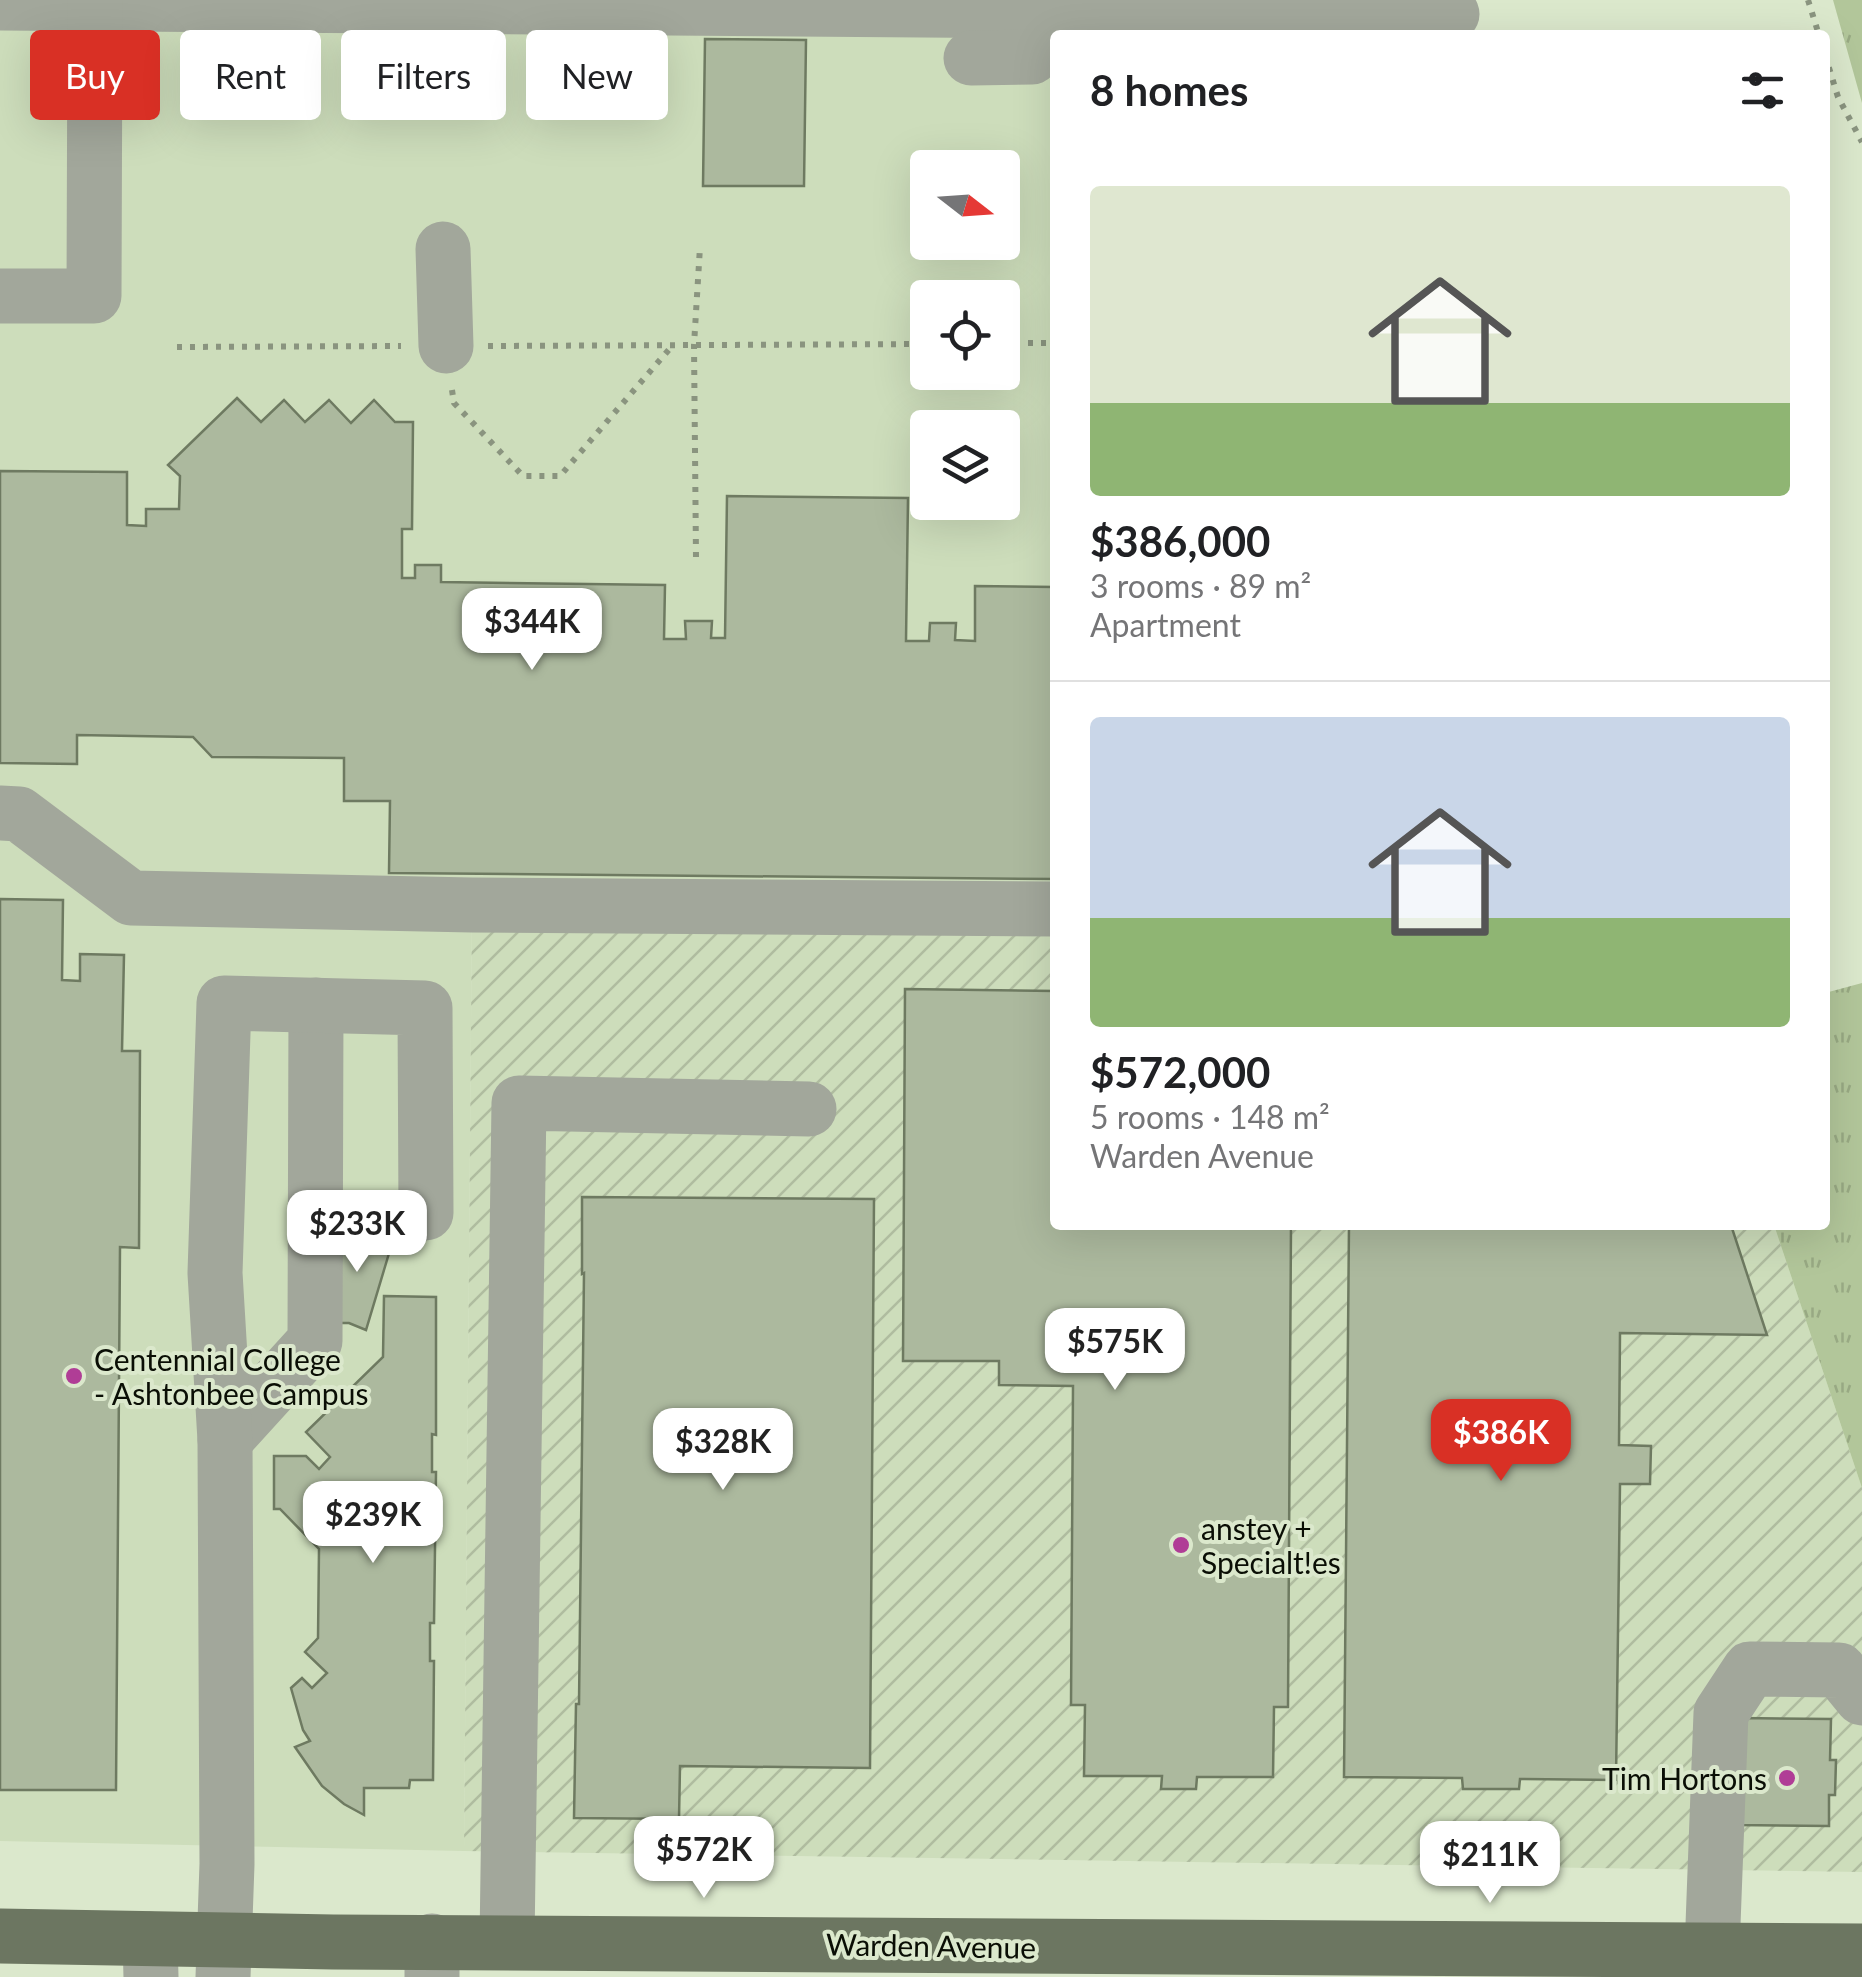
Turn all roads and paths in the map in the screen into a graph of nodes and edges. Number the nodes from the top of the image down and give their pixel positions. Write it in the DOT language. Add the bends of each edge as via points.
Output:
graph roads {
  1 [pos="1808,0"];
  2 [pos="0,3"];
  3 [pos="96,4"];
  4 [pos="1452,14"];
  5 [pos="1097,30"];
  6 [pos="1817,30"];
  7 [pos="1050,32"];
  8 [pos="1830,71"];
  9 [pos="1862,142"];
  10 [pos="700,247"];
  11 [pos="443,249"];
  12 [pos="0,296"];
  13 [pos="1020,343"];
  14 [pos="1050,343"];
  15 [pos="910,344"];
  16 [pos="672,345"];
  17 [pos="694,345"];
  18 [pos="446,346"];
  19 [pos="177,347"];
  20 [pos="696,557"];
  21 [pos="0,813"];
  22 [pos="1050,909"];
  23 [pos="316,1005"];
  24 [pos="809,1109"];
  25 [pos="426,1213"];
  26 [pos="225,1440"];
  27 [pos="1862,1698"];
  28 [pos="0,1936"];
  29 [pos="1862,1944"];
  30 [pos="1712,1950"];
  31 [pos="1862,1952"];
  32 [pos="528,1954"];
  33 [pos="151,1958"];
  34 [pos="224,1958"];
  35 [pos="432,1959"];
  36 [pos="334,1960"];
  37 [pos="711,1960"];
  38 [pos="1297,1963"];
  1 -- 6 [label="path"];
  2 -- 3 [label="lane"];
  3 -- 7 [label="lane"];
  3 -- 12 [label="lane" via="94,296"];
  4 -- 5 [label="lane"];
  8 -- 9 [label="path"];
  10 -- 17 [label="path"];
  11 -- 18 [label="lane"];
  13 -- 14 [label="path"];
  15 -- 17 [label="path"];
  16 -- 17 [label="path"];
  16 -- 18 [label="path"];
  16 -- 18 [label="path" via="560,476 523,476 454,403"];
  17 -- 20 [label="path"];
  18 -- 19 [label="path"];
  21 -- 22 [label="lane" via="19,814 131,898"];
  23 -- 25 [label="lane" via="425,1008"];
  23 -- 26 [label="lane" via="314,1341"];
  23 -- 26 [label="lane" via="224,1002 215,1273"];
  24 -- 32 [label="lane" via="519,1103"];
  26 -- 34 [label="lane"];
  27 -- 30 [label="lane" via="1839,1670 1750,1669 1721,1714"];
  28 -- 33 [label="main road, Warden Avenue"];
  29 -- 31 [label="lane"];
  30 -- 31 [label="main road, Warden Avenue"];
  30 -- 38 [label="main road, Warden Avenue"];
  32 -- 35 [label="main road, Warden Avenue"];
  32 -- 37 [label="main road, Warden Avenue"];
  33 -- 34 [label="main road, Warden Avenue"];
  34 -- 36 [label="main road, Warden Avenue"];
  35 -- 36 [label="main road, Warden Avenue"];
  37 -- 38 [label="main road, Warden Avenue"];
}
